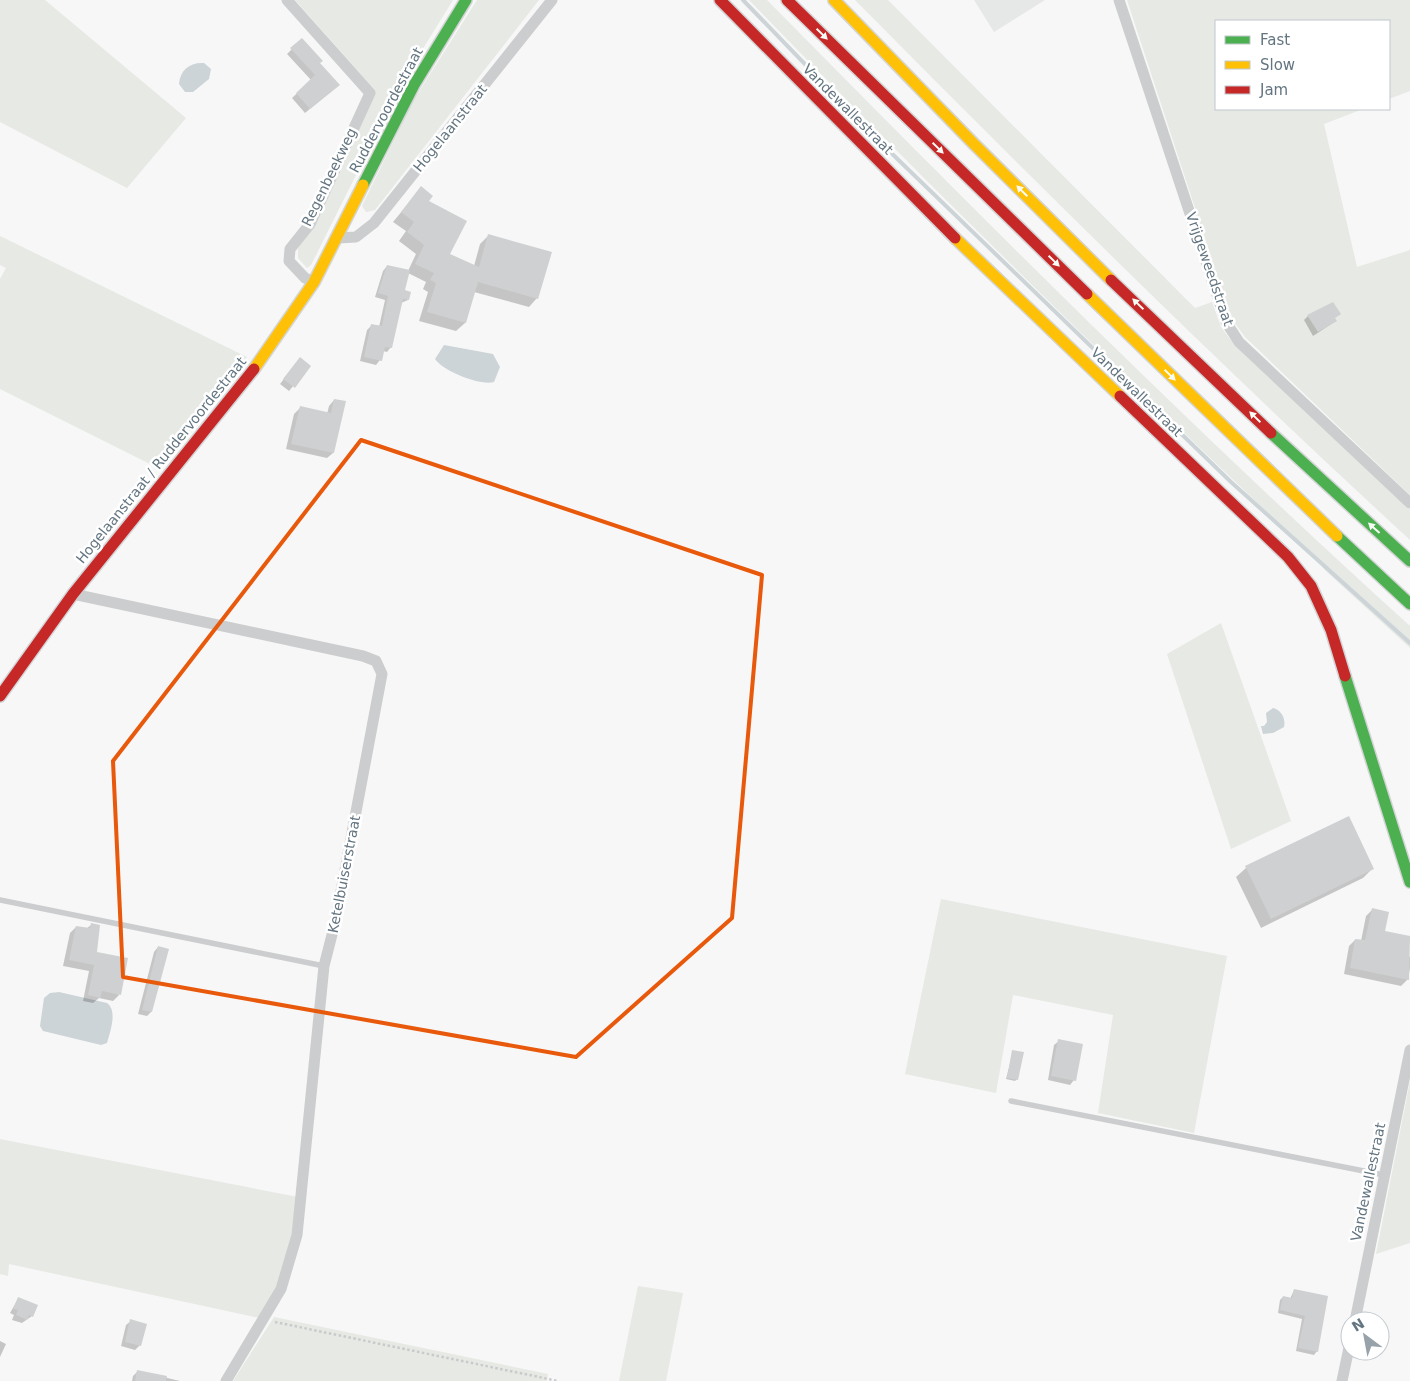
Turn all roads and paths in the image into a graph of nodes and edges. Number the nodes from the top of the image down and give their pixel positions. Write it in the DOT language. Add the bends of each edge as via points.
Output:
graph roads {
  1 [pos="288,0"];
  2 [pos="466,0"];
  3 [pos="552,0"];
  4 [pos="720,0"];
  5 [pos="787,0"];
  6 [pos="834,0"];
  7 [pos="1119,0"];
  8 [pos="338,238"];
  9 [pos="314,282"];
  10 [pos="1410,503"];
  11 [pos="1410,561"];
  12 [pos="73,594"];
  13 [pos="1410,604"];
  14 [pos="0,696"];
  15 [pos="1410,882"];
  16 [pos="0,900"];
  17 [pos="324,966"];
  18 [pos="1410,1050"];
  19 [pos="1011,1101"];
  20 [pos="1384,1175"];
  21 [pos="1356,1311"];
  22 [pos="264,1320"];
  23 [pos="1346,1361"];
  24 [pos="226,1381"];
  25 [pos="558,1381"];
  26 [pos="1342,1381"];
  1 -- 9 [label="street, Regenbeekweg" via="370,93 310,224 290,248 289,260 305,278"];
  2 -- 8 [label="main road, Ruddervoordestraat" via="414,85"];
  3 -- 8 [label="street, Hogelaanstraat" via="374,223 356,237"];
  4 -- 15 [label="main road, Vandewallestraat" via="956,239 1288,557 1305,579 1331,630"];
  5 -- 13 [label="main road, one-way" via="1291,493"];
  11 -- 6 [label="main road, one-way" via="1311,471 1099,266 904,74"];
  7 -- 10 [label="street, Vrijgeweedstraat" via="1229,327 1239,342"];
  8 -- 9 [label="main road, Hogelaanstraat / Ruddervoordestraat"];
  9 -- 12 [label="main road, Hogelaanstraat / Ruddervoordestraat" via="259,363"];
  12 -- 14 [label="main road, Hogelaanstraat / Ruddervoordestraat"];
  12 -- 17 [label="street, Ketelbuiserstraat" via="363,656 378,664 382,680"];
  16 -- 17 [label="lane"];
  17 -- 22 [label="street, Ketelbuiserstraat" via="297,1236 284,1282"];
  18 -- 20 [label="street, Vandewallestraat"];
  19 -- 20 [label="lane"];
  20 -- 21 [label="street, Vandewallestraat"];
  22 -- 24 [label="street, Ketelbuiserstraat"];
  22 -- 25 [label="path"];
  23 -- 26 [label="street"];
}
